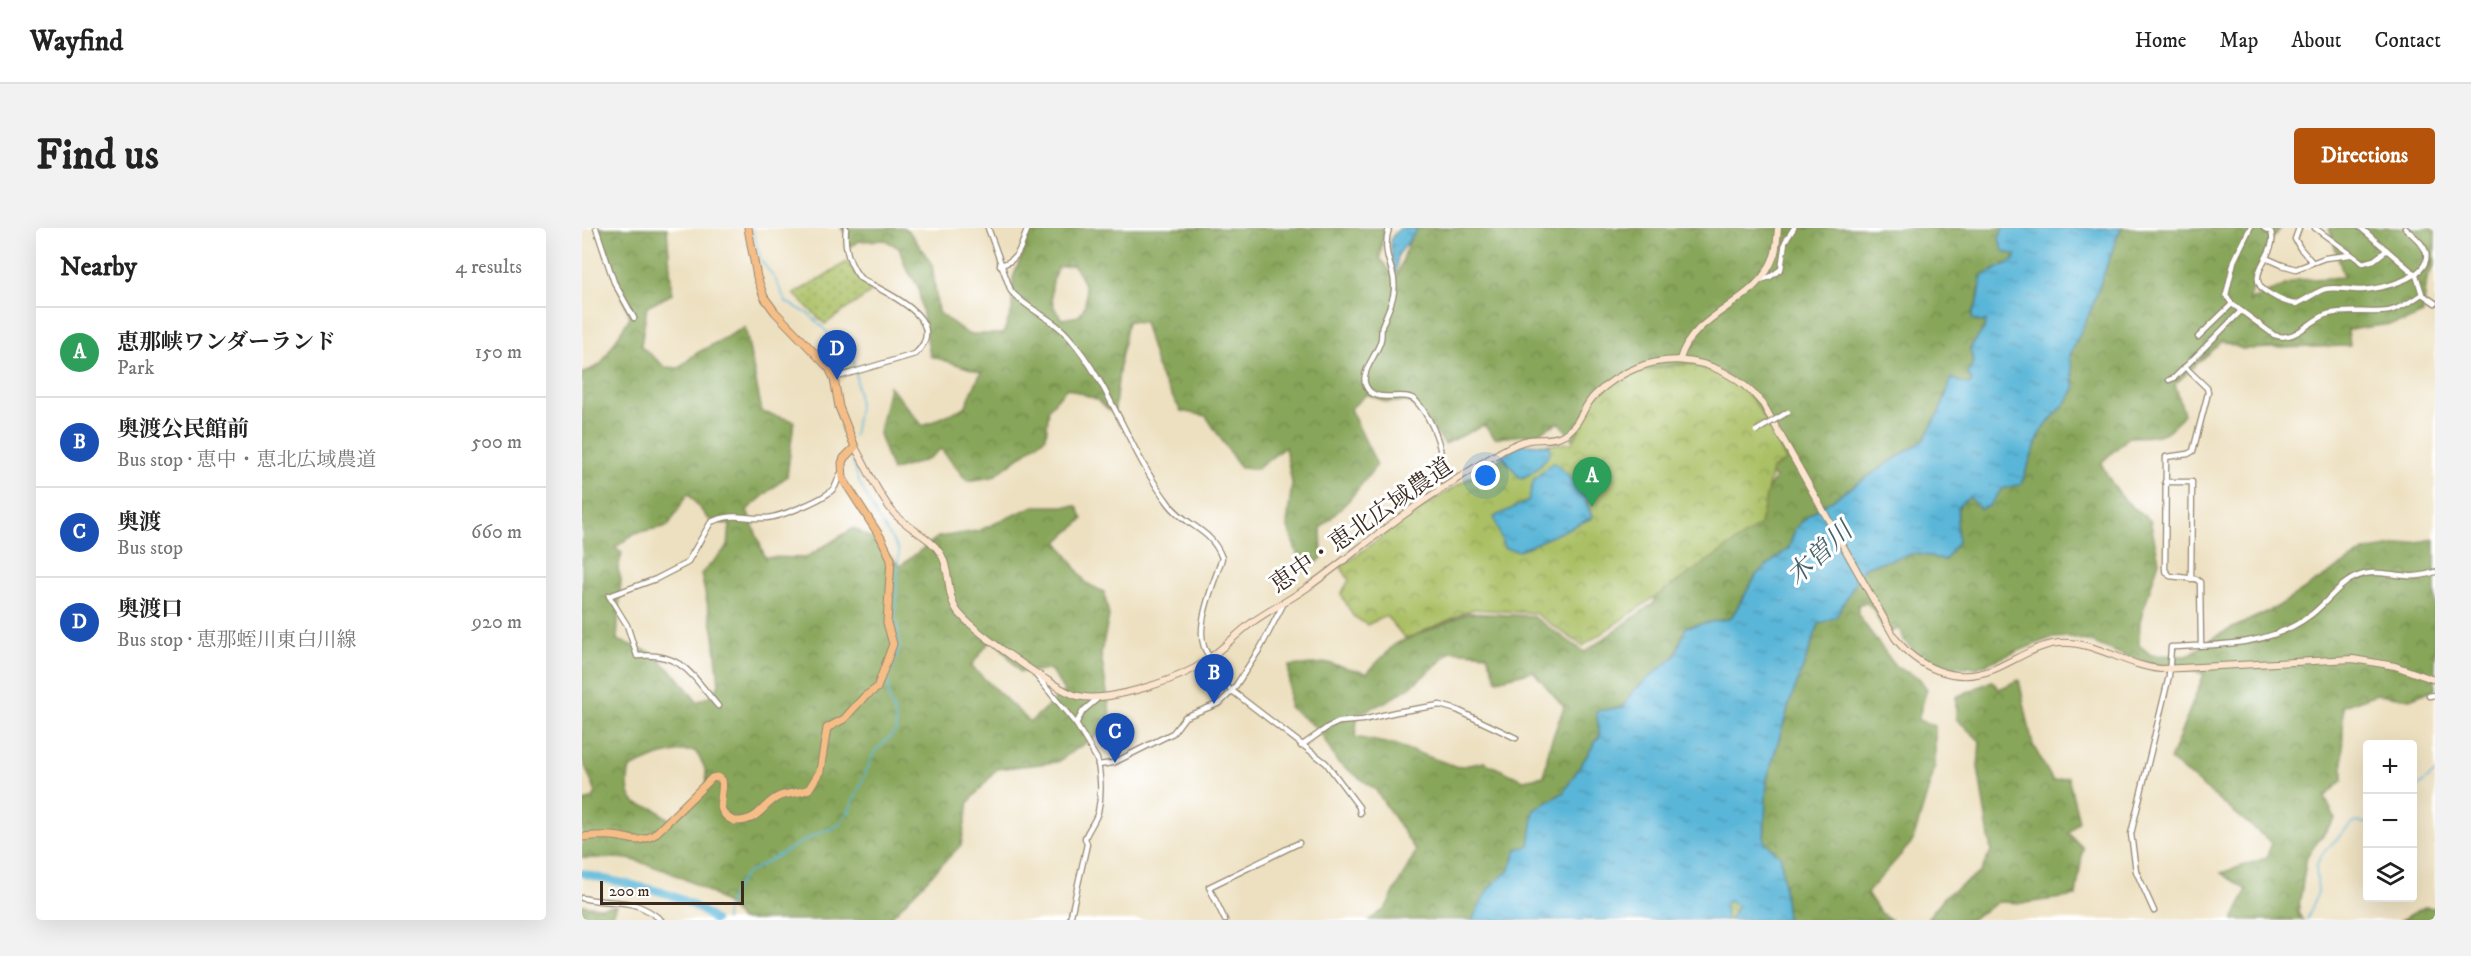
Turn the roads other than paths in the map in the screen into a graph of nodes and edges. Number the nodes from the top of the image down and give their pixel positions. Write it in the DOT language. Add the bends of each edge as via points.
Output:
graph roads {
  1 [pos="596,228"];
  2 [pos="748,228"];
  3 [pos="846,228"];
  4 [pos="988,228"];
  5 [pos="1028,228"];
  6 [pos="1389,228"];
  7 [pos="1778,228"];
  8 [pos="1794,228"];
  9 [pos="2250,228"];
  10 [pos="2265,228"];
  11 [pos="2299,228"];
  12 [pos="2315,228"];
  13 [pos="2361,228"];
  14 [pos="2405,228"];
  15 [pos="2387,249"];
  16 [pos="2350,255"];
  17 [pos="2266,258"];
  18 [pos="2312,262"];
  19 [pos="1000,266"];
  20 [pos="2416,275"];
  21 [pos="1760,280"];
  22 [pos="2422,294"];
  23 [pos="2435,303"];
  24 [pos="2232,304"];
  25 [pos="2241,311"];
  26 [pos="634,318"];
  27 [pos="2198,337"];
  28 [pos="1680,359"];
  29 [pos="2185,367"];
  30 [pos="834,378"];
  31 [pos="2169,380"];
  32 [pos="1788,412"];
  33 [pos="1756,431"];
  34 [pos="855,447"];
  35 [pos="842,472"];
  36 [pos="2165,482"];
  37 [pos="1440,490"];
  38 [pos="2435,572"];
  39 [pos="2191,579"];
  40 [pos="1284,603"];
  41 [pos="2201,645"];
  42 [pos="1211,657"];
  43 [pos="1204,662"];
  44 [pos="1032,669"];
  45 [pos="2170,669"];
  46 [pos="2435,680"];
  47 [pos="1233,690"];
  48 [pos="2435,694"];
  49 [pos="2428,696"];
  50 [pos="1097,699"];
  51 [pos="718,706"];
  52 [pos="1076,724"];
  53 [pos="1516,738"];
  54 [pos="1302,746"];
  55 [pos="1098,765"];
  56 [pos="1360,813"];
  57 [pos="582,837"];
  58 [pos="1299,843"];
  59 [pos="582,898"];
  60 [pos="2154,911"];
  61 [pos="655,918"];
  62 [pos="661,920"];
  63 [pos="1070,920"];
  64 [pos="1225,920"];
  1 -- 26 [label="street" via="614,282"];
  2 -- 30 [label="main road" via="764,297 823,360"];
  3 -- 30 [label="street" via="846,246 856,273 918,313 926,328 915,354"];
  4 -- 19 [label="street"];
  5 -- 19 [label="street" via="1018,255"];
  6 -- 37 [label="street" via="1384,248 1394,290 1381,329 1382,338 1364,383 1375,394 1414,399 1422,409 1441,456 1436,482"];
  7 -- 21 [label="street" via="1774,255"];
  8 -- 21 [label="street" via="1785,242 1781,269"];
  9 -- 24 [label="street" via="2225,292"];
  10 -- 17 [label="street" via="2273,237"];
  11 -- 18 [label="street" via="2295,239"];
  12 -- 16 [label="street"];
  13 -- 15 [label="street"];
  14 -- 20 [label="street" via="2426,254"];
  15 -- 16 [label="street" via="2365,264"];
  15 -- 20 [label="street"];
  16 -- 18 [label="street"];
  17 -- 18 [label="street" via="2296,269"];
  17 -- 20 [label="street" via="2259,271 2260,285 2264,291 2291,304 2326,289 2363,290"];
  19 -- 42 [label="street" via="1018,299 1068,335 1093,370 1168,503 1217,546 1222,558 1204,607 1203,642"];
  20 -- 22 [label="street"];
  21 -- 28 [label="street" via="1695,332"];
  22 -- 23 [label="street"];
  22 -- 25 [label="street" via="2390,310 2331,313 2282,338"];
  24 -- 25 [label="street"];
  24 -- 27 [label="street"];
  25 -- 29 [label="street"];
  28 -- 37 [label="street, 恵中・恵北広域農道" via="1652,363 1623,375 1594,395 1577,423 1565,434 1517,443"];
  28 -- 45 [label="street, 恵中・恵北広域農道" via="1719,369 1751,390 1768,411 1895,638 1919,662 1947,674 1992,673 2037,648 2068,643 2088,646 2141,666"];
  29 -- 31 [label="street"];
  29 -- 36 [label="street" via="2208,393 2193,451 2166,457"];
  30 -- 34 [label="main road" via="839,407"];
  32 -- 33 [label="street, bridge"];
  34 -- 35 [label="main road" via="844,458"];
  34 -- 44 [label="street, 恵中・恵北広域農道" via="893,512 941,555 957,611"];
  35 -- 51 [label="street" via="829,493 782,514 765,518 733,515 711,522 687,562 656,579 609,596 627,625 637,656 660,655 688,668"];
  35 -- 57 [label="main road" via="845,484 891,559 887,623 893,644 877,688 827,728 815,782 809,789 777,798 760,814 739,821 724,814 720,801 722,780 712,778 647,839"];
  36 -- 39 [label="street" via="2165,570 2170,576"];
  36 -- 39 [label="street" via="2192,482"];
  37 -- 40 [label="street, 恵中・恵北広域農道"];
  38 -- 41 [label="street" via="2360,575 2337,589 2307,618 2267,638"];
  39 -- 41 [label="street" via="2201,585"];
  40 -- 42 [label="street, 恵中・恵北広域農道"];
  40 -- 47 [label="street"];
  41 -- 45 [label="street" via="2170,647"];
  42 -- 43 [label="street, 恵中・恵北広域農道"];
  43 -- 47 [label="street" via="1210,674"];
  43 -- 50 [label="street, 恵中・恵北広域農道" via="1180,675"];
  44 -- 50 [label="street, 恵中・恵北広域農道" via="1066,692"];
  44 -- 52 [label="street"];
  45 -- 46 [label="street, 恵中・恵北広域農道" via="2353,659 2395,666"];
  45 -- 60 [label="street" via="2130,834 2136,871"];
  47 -- 54 [label="street"];
  47 -- 55 [label="street" via="1220,703 1185,717 1173,733 1113,763"];
  48 -- 49 [label="street"];
  50 -- 52 [label="street" via="1083,711"];
  52 -- 55 [label="street"];
  53 -- 54 [label="street" via="1440,705 1339,722"];
  54 -- 56 [label="street" via="1339,778"];
  55 -- 63 [label="street" via="1102,792 1098,814 1085,838 1087,844"];
  58 -- 64 [label="street" via="1209,887"];
  59 -- 61 [label="street" via="636,904"];
  61 -- 62 [label="street"];
}
